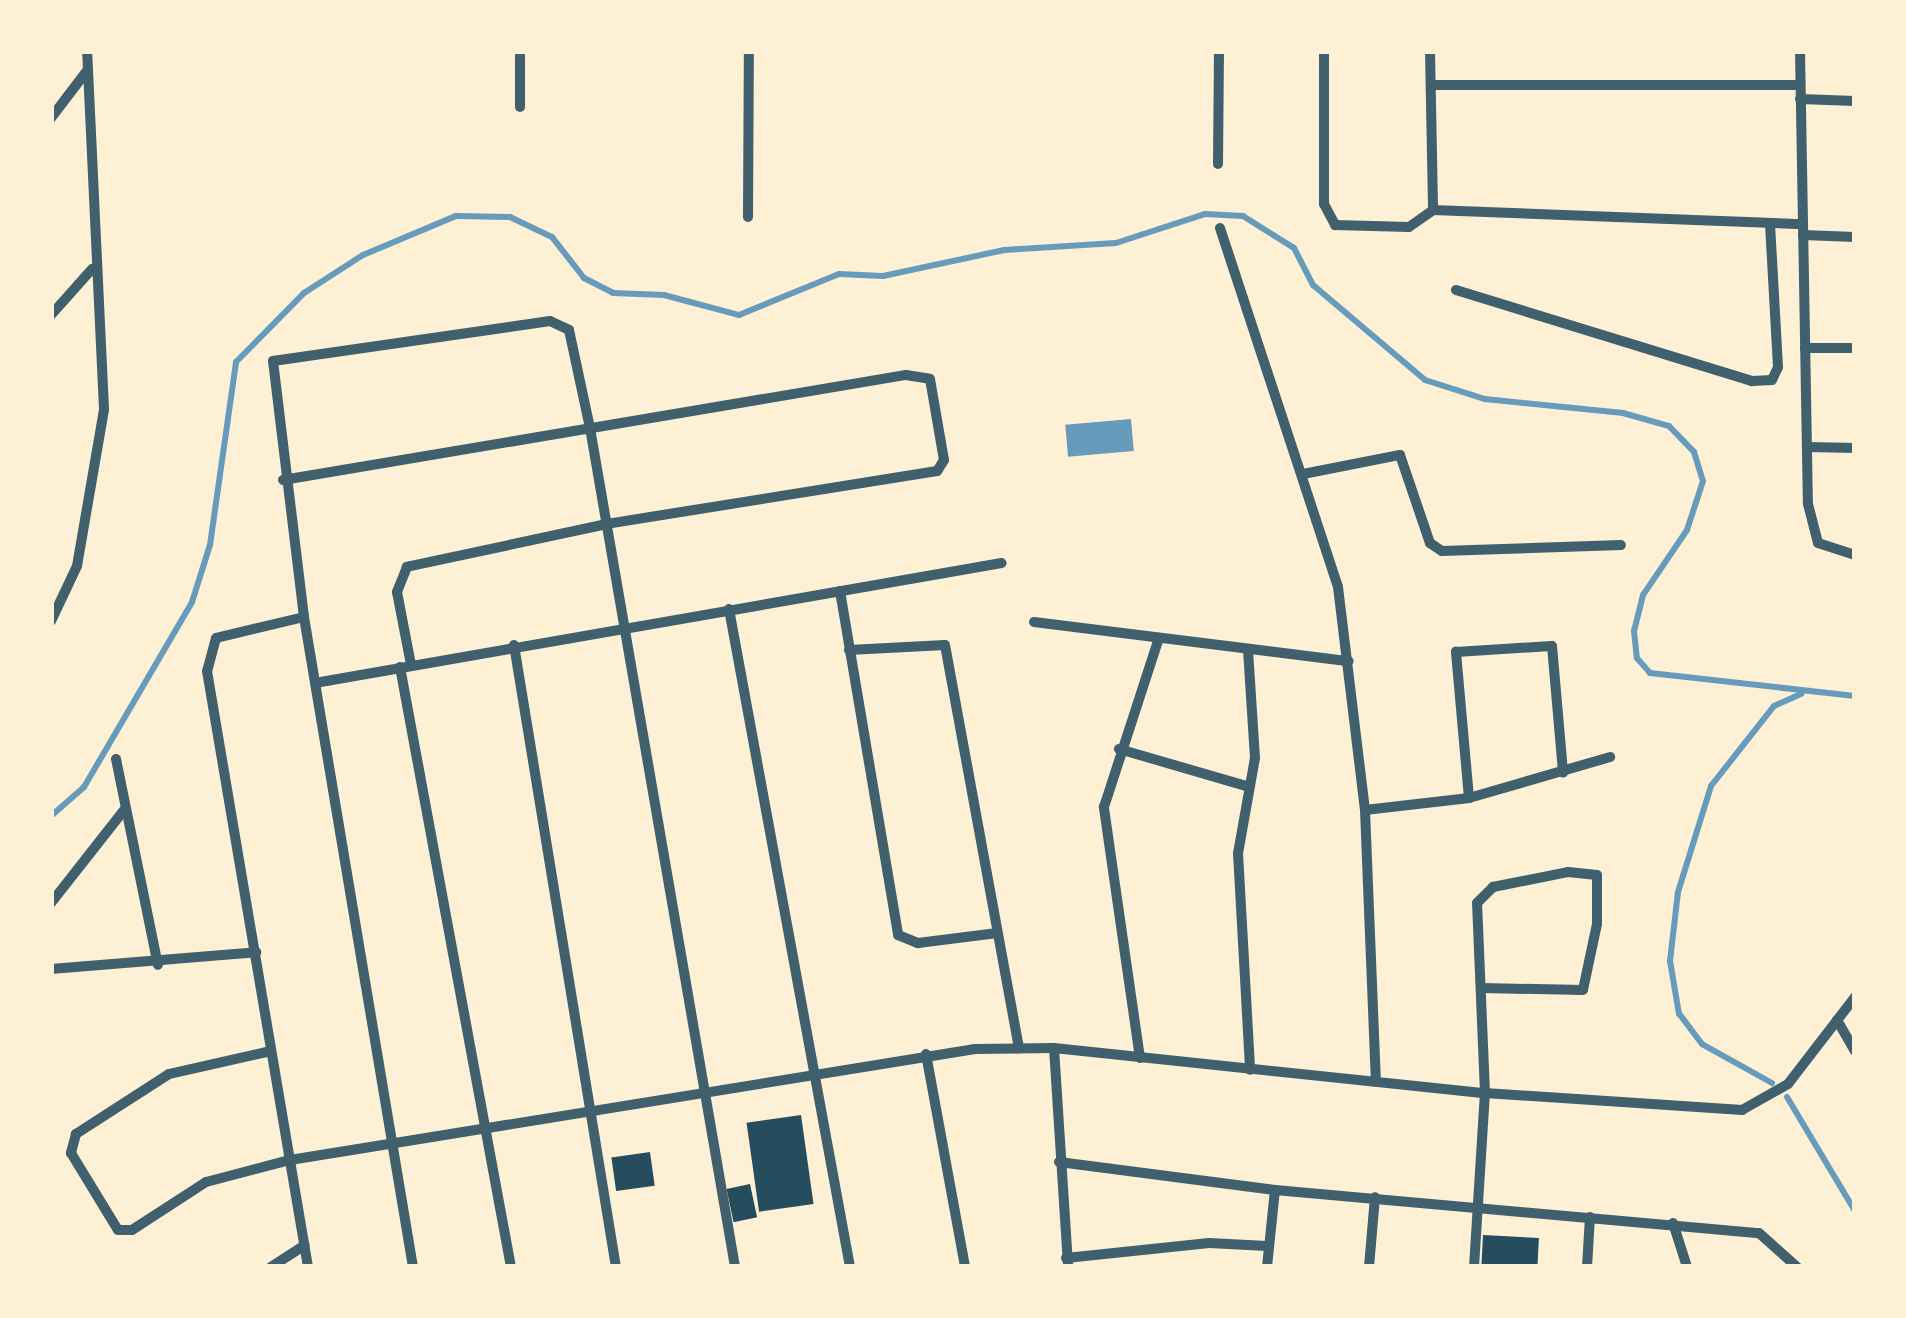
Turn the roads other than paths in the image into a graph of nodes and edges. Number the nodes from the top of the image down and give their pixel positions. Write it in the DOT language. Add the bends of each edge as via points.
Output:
graph roads {
  1 [pos="86,51"];
  2 [pos="520,51"];
  3 [pos="749,51"];
  4 [pos="1219,51"];
  5 [pos="1324,51"];
  6 [pos="1430,51"];
  7 [pos="1800,51"];
  8 [pos="86,72"];
  9 [pos="1431,85"];
  10 [pos="1800,85"];
  11 [pos="1800,99"];
  12 [pos="1855,101"];
  13 [pos="520,107"];
  14 [pos="51,118"];
  15 [pos="1218,164"];
  16 [pos="1432,210"];
  17 [pos="748,217"];
  18 [pos="1770,223"];
  19 [pos="1220,228"];
  20 [pos="1803,230"];
  21 [pos="1855,237"];
  22 [pos="92,269"];
  23 [pos="1456,290"];
  24 [pos="51,315"];
  25 [pos="1805,348"];
  26 [pos="1855,348"];
  27 [pos="590,428"];
  28 [pos="1807,447"];
  29 [pos="1855,448"];
  30 [pos="1304,474"];
  31 [pos="284,480"];
  32 [pos="607,524"];
  33 [pos="1622,545"];
  34 [pos="1855,555"];
  35 [pos="1002,563"];
  36 [pos="840,591"];
  37 [pos="729,609"];
  38 [pos="304,617"];
  39 [pos="51,621"];
  40 [pos="1034,622"];
  41 [pos="625,623"];
  42 [pos="1159,638"];
  43 [pos="514,645"];
  44 [pos="849,650"];
  45 [pos="1248,650"];
  46 [pos="1349,661"];
  47 [pos="405,666"];
  48 [pos="315,683"];
  49 [pos="1119,749"];
  50 [pos="1610,757"];
  51 [pos="116,760"];
  52 [pos="1563,773"];
  53 [pos="1246,787"];
  54 [pos="1469,798"];
  55 [pos="125,809"];
  56 [pos="1365,810"];
  57 [pos="51,903"];
  58 [pos="998,933"];
  59 [pos="256,952"];
  60 [pos="158,965"];
  61 [pos="51,969"];
  62 [pos="1480,988"];
  63 [pos="1855,997"];
  64 [pos="1837,1020"];
  65 [pos="1019,1048"];
  66 [pos="1054,1048"];
  67 [pos="271,1051"];
  68 [pos="1855,1051"];
  69 [pos="926,1054"];
  70 [pos="1140,1058"];
  71 [pos="1250,1070"];
  72 [pos="814,1071"];
  73 [pos="1376,1082"];
  74 [pos="704,1089"];
  75 [pos="1485,1093"];
  76 [pos="588,1108"];
  77 [pos="488,1124"];
  78 [pos="390,1140"];
  79 [pos="290,1160"];
  80 [pos="1059,1162"];
  81 [pos="1275,1190"];
  82 [pos="1375,1197"];
  83 [pos="1475,1209"];
  84 [pos="1590,1217"];
  85 [pos="1673,1223"];
  86 [pos="304,1245"];
  87 [pos="1268,1246"];
  88 [pos="1067,1263"];
  89 [pos="272,1267"];
  90 [pos="308,1267"];
  91 [pos="412,1267"];
  92 [pos="511,1267"];
  93 [pos="616,1267"];
  94 [pos="735,1267"];
  95 [pos="850,1267"];
  96 [pos="965,1267"];
  97 [pos="1268,1267"];
  98 [pos="1369,1267"];
  99 [pos="1474,1267"];
  100 [pos="1587,1267"];
  101 [pos="1687,1267"];
  102 [pos="1797,1267"];
  1 -- 8 [label="street"];
  2 -- 13 [label="street"];
  3 -- 17 [label="street"];
  4 -- 15 [label="street"];
  5 -- 16 [label="street" via="1329,220 1408,226"];
  6 -- 9 [label="street"];
  7 -- 10 [label="street"];
  8 -- 14 [label="street"];
  8 -- 22 [label="street"];
  9 -- 10 [label="street"];
  9 -- 16 [label="street"];
  10 -- 11 [label="street"];
  11 -- 12 [label="street"];
  11 -- 20 [label="street"];
  16 -- 18 [label="street"];
  18 -- 20 [label="street"];
  18 -- 23 [label="street" via="1778,367 1772,380 1752,381"];
  19 -- 30 [label="street"];
  20 -- 21 [label="street"];
  20 -- 25 [label="street"];
  22 -- 24 [label="street"];
  22 -- 39 [label="street" via="105,379 101,438 76,566"];
  25 -- 26 [label="street"];
  25 -- 28 [label="street"];
  27 -- 31 [label="street"];
  27 -- 31 [label="street" via="569,330 550,322 273,361"];
  27 -- 32 [label="street"];
  27 -- 32 [label="street" via="926,376 937,404 942,467"];
  28 -- 29 [label="street"];
  28 -- 34 [label="street" via="1812,532 1826,550"];
  30 -- 33 [label="street" via="1400,455 1430,543 1442,551"];
  30 -- 46 [label="street" via="1338,587"];
  31 -- 38 [label="street"];
  32 -- 41 [label="street"];
  32 -- 47 [label="street" via="407,567 397,592"];
  35 -- 36 [label="street"];
  36 -- 37 [label="street"];
  36 -- 44 [label="street"];
  37 -- 41 [label="street"];
  37 -- 72 [label="street"];
  38 -- 48 [label="street"];
  38 -- 59 [label="street" via="235,628 209,651"];
  40 -- 42 [label="street"];
  41 -- 43 [label="street"];
  41 -- 74 [label="street"];
  42 -- 45 [label="street"];
  42 -- 49 [label="street"];
  43 -- 47 [label="street"];
  43 -- 76 [label="street"];
  44 -- 58 [label="street" via="945,645"];
  44 -- 58 [label="street" via="898,935 918,943"];
  45 -- 46 [label="street"];
  45 -- 53 [label="street" via="1255,748"];
  46 -- 56 [label="street"];
  47 -- 48 [label="street"];
  47 -- 77 [label="street"];
  48 -- 78 [label="street"];
  49 -- 53 [label="street"];
  49 -- 70 [label="street" via="1107,787 1106,834"];
  50 -- 52 [label="street"];
  51 -- 55 [label="street"];
  52 -- 54 [label="street"];
  52 -- 54 [label="street" via="1552,646 1456,652"];
  53 -- 71 [label="street" via="1238,853"];
  54 -- 56 [label="street"];
  55 -- 57 [label="street"];
  55 -- 60 [label="street"];
  56 -- 73 [label="street"];
  58 -- 65 [label="street"];
  59 -- 60 [label="street"];
  59 -- 67 [label="street"];
  60 -- 61 [label="street"];
  62 -- 62 [label="street" via="1474,921 1485,890 1592,871 1600,894 1583,990"];
  62 -- 75 [label="street"];
  63 -- 64 [label="street"];
  64 -- 68 [label="street"];
  64 -- 75 [label="street" via="1787,1084 1742,1110"];
  65 -- 66 [label="street"];
  65 -- 69 [label="street"];
  66 -- 70 [label="street"];
  66 -- 80 [label="street"];
  67 -- 79 [label="street"];
  67 -- 79 [label="street" via="169,1074 76,1134 70,1146 122,1232 206,1182"];
  69 -- 72 [label="street"];
  69 -- 96 [label="street"];
  70 -- 71 [label="street"];
  71 -- 73 [label="street"];
  72 -- 74 [label="street"];
  72 -- 95 [label="street"];
  73 -- 75 [label="street"];
  74 -- 76 [label="street"];
  74 -- 94 [label="street"];
  75 -- 83 [label="street"];
  76 -- 77 [label="street"];
  76 -- 93 [label="street"];
  77 -- 78 [label="street"];
  77 -- 92 [label="street"];
  78 -- 79 [label="street"];
  78 -- 91 [label="street"];
  79 -- 86 [label="street"];
  80 -- 81 [label="street"];
  80 -- 88 [label="street"];
  81 -- 82 [label="street"];
  81 -- 87 [label="street"];
  82 -- 83 [label="street"];
  82 -- 98 [label="street"];
  83 -- 84 [label="street"];
  83 -- 99 [label="street"];
  84 -- 85 [label="street"];
  84 -- 100 [label="street"];
  85 -- 101 [label="street"];
  85 -- 102 [label="street" via="1759,1233"];
  86 -- 89 [label="street"];
  86 -- 90 [label="street"];
  87 -- 88 [label="street" via="1209,1243"];
  87 -- 97 [label="street"];
}
